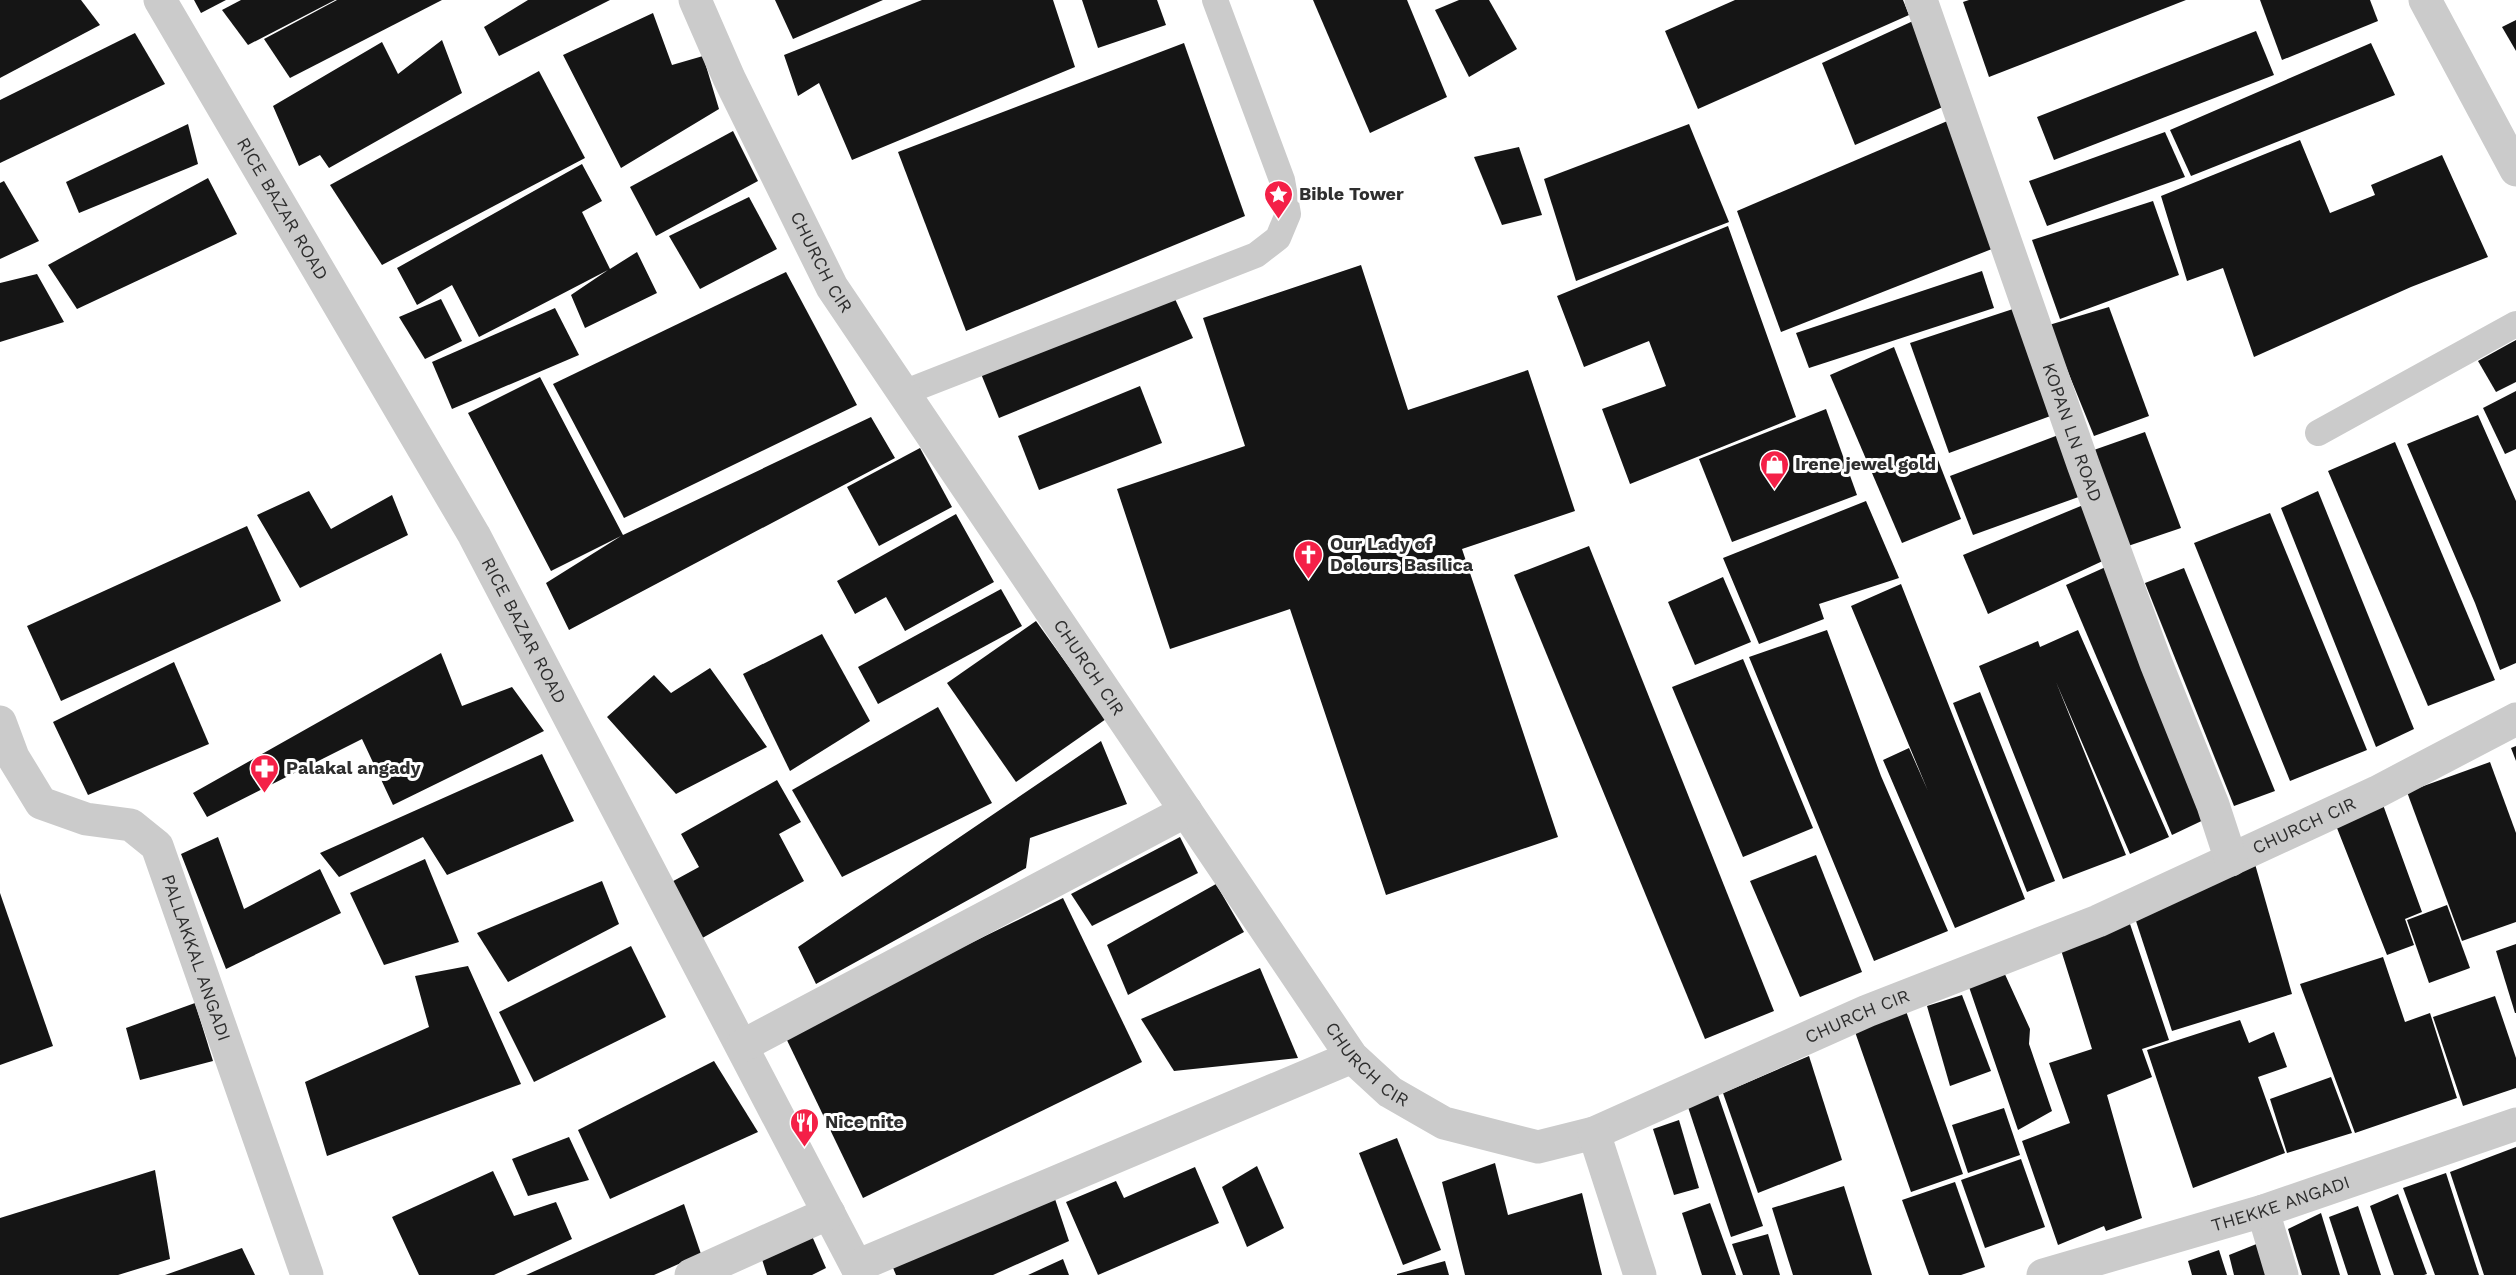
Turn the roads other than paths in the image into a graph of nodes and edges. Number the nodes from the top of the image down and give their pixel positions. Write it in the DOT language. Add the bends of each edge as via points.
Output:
graph roads {
  1 [pos="160,0"];
  2 [pos="695,0"];
  3 [pos="1215,0"];
  4 [pos="1921,0"];
  5 [pos="2425,0"];
  6 [pos="2516,170"];
  7 [pos="2516,324"];
  8 [pos="903,393"];
  9 [pos="2318,433"];
  10 [pos="2516,719"];
  11 [pos="0,722"];
  12 [pos="1186,811"];
  13 [pos="2231,860"];
  14 [pos="742,1046"];
  15 [pos="1352,1057"];
  16 [pos="2516,1124"];
  17 [pos="1594,1133"];
  18 [pos="2263,1211"];
  19 [pos="829,1213"];
  20 [pos="859,1270"];
  21 [pos="307,1275"];
  22 [pos="691,1275"];
  23 [pos="1640,1275"];
  24 [pos="2043,1275"];
  25 [pos="2282,1275"];
  1 -- 14 [label="street, RICE BAZAR ROAD" via="474,535"];
  2 -- 8 [label="street, CHURCH CIR" via="832,287"];
  3 -- 8 [label="lane" via="1282,180 1288,214 1278,238 1256,255"];
  4 -- 13 [label="street, KOPAN LN ROAD" via="2083,464"];
  5 -- 6 [label="street"];
  7 -- 9 [label="lane"];
  8 -- 12 [label="street, CHURCH CIR"];
  10 -- 13 [label="street, CHURCH CIR" via="2377,792"];
  11 -- 21 [label="street, PALLAKKAL ANGADI" via="13,757 41,803 86,819 131,825 157,846"];
  12 -- 14 [label="street"];
  12 -- 15 [label="street, CHURCH CIR"];
  13 -- 17 [label="street, CHURCH CIR" via="2098,921 1867,1011"];
  14 -- 19 [label="street, RICE BAZAR ROAD"];
  15 -- 17 [label="street, CHURCH CIR" via="1390,1092 1444,1123 1538,1147"];
  15 -- 20 [label="street"];
  16 -- 18 [label="street, THEKKE ANGADI"];
  17 -- 23 [label="street"];
  18 -- 24 [label="street, THEKKE ANGADI"];
  18 -- 25 [label="street"];
  19 -- 20 [label="street, RICE BAZAR ROAD"];
  19 -- 22 [label="street"];
}
